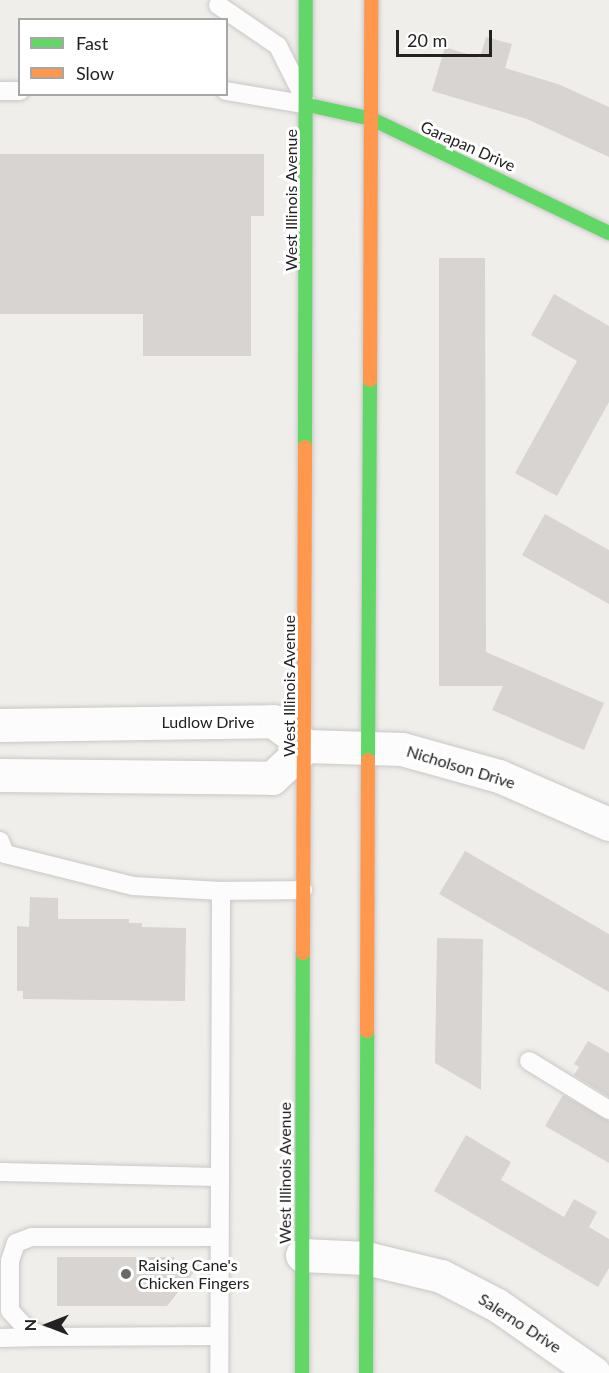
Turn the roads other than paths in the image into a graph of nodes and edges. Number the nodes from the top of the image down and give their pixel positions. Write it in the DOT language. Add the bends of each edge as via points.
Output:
graph roads {
  1 [pos="306,0"];
  2 [pos="371,0"];
  3 [pos="218,8"];
  4 [pos="0,91"];
  5 [pos="18,91"];
  6 [pos="228,91"];
  7 [pos="308,105"];
  8 [pos="372,119"];
  9 [pos="609,233"];
  10 [pos="0,725"];
  11 [pos="306,746"];
  12 [pos="370,746"];
  13 [pos="0,775"];
  14 [pos="609,824"];
  15 [pos="0,841"];
  16 [pos="303,890"];
  17 [pos="221,891"];
  18 [pos="529,1061"];
  19 [pos="609,1110"];
  20 [pos="0,1172"];
  21 [pos="219,1177"];
  22 [pos="219,1237"];
  23 [pos="302,1255"];
  24 [pos="366,1258"];
  25 [pos="219,1336"];
  26 [pos="45,1337"];
  27 [pos="0,1338"];
  28 [pos="219,1373"];
  29 [pos="302,1373"];
  30 [pos="366,1373"];
  31 [pos="594,1373"];
  1 -- 7 [label="main road, West Illinois Avenue"];
  2 -- 8 [label="main road"];
  3 -- 7 [label="lane" via="278,46"];
  4 -- 5 [label="lane"];
  6 -- 7 [label="lane"];
  7 -- 8 [label="main road, Garapan Drive"];
  7 -- 11 [label="main road, West Illinois Avenue"];
  8 -- 9 [label="main road, Garapan Drive"];
  8 -- 12 [label="main road"];
  10 -- 11 [label="street, Ludlow Drive" via="273,721"];
  11 -- 12 [label="street, Nicholson Drive"];
  11 -- 13 [label="street" via="272,778"];
  11 -- 16 [label="main road, West Illinois Avenue"];
  12 -- 14 [label="street, Nicholson Drive" via="402,749 499,776"];
  12 -- 24 [label="main road"];
  15 -- 17 [label="lane" via="4,854 133,886"];
  16 -- 17 [label="lane"];
  16 -- 23 [label="main road, West Illinois Avenue"];
  17 -- 21 [label="lane"];
  18 -- 19 [label="lane"];
  20 -- 21 [label="lane"];
  21 -- 22 [label="lane"];
  22 -- 25 [label="lane"];
  22 -- 26 [label="lane" via="32,1237 16,1243 10,1261 10,1311 26,1328"];
  23 -- 24 [label="street, Salerno Drive"];
  23 -- 29 [label="main road, West Illinois Avenue"];
  24 -- 30 [label="main road"];
  24 -- 31 [label="street, Salerno Drive" via="441,1276 497,1305"];
  25 -- 26 [label="lane"];
  25 -- 28 [label="lane"];
  26 -- 27 [label="lane"];
}
